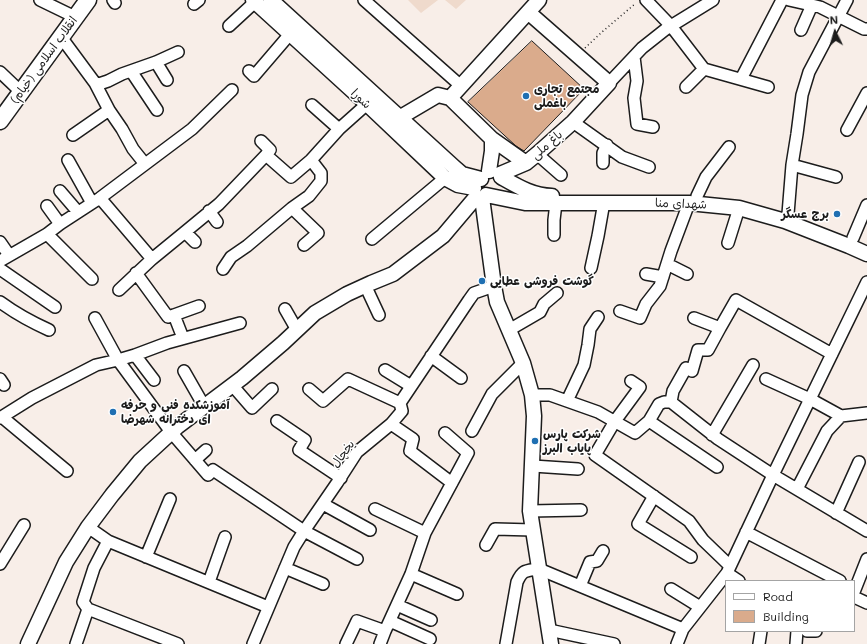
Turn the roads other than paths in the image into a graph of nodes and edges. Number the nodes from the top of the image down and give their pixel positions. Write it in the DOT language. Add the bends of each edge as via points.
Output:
graph roads {
  1 [pos="40,0"];
  2 [pos="88,0"];
  3 [pos="271,0"];
  4 [pos="364,0"];
  5 [pos="539,0"];
  6 [pos="646,0"];
  7 [pos="713,0"];
  8 [pos="782,0"];
  9 [pos="789,0"];
  10 [pos="847,0"];
  11 [pos="254,1"];
  12 [pos="812,5"];
  13 [pos="528,12"];
  14 [pos="75,17"];
  15 [pos="839,17"];
  16 [pos="229,26"];
  17 [pos="671,26"];
  18 [pos="867,29"];
  19 [pos="801,30"];
  20 [pos="290,34"];
  21 [pos="61,37"];
  22 [pos="178,52"];
  23 [pos="634,57"];
  24 [pos="156,62"];
  25 [pos="704,69"];
  26 [pos="131,71"];
  27 [pos="249,71"];
  28 [pos="0,72"];
  29 [pos="741,79"];
  30 [pos="167,80"];
  31 [pos="609,83"];
  32 [pos="96,85"];
  33 [pos="461,86"];
  34 [pos="686,87"];
  35 [pos="768,87"];
  36 [pos="232,90"];
  37 [pos="21,92"];
  38 [pos="867,93"];
  39 [pos="450,98"];
  40 [pos="367,104"];
  41 [pos="312,105"];
  42 [pos="109,110"];
  43 [pos="157,110"];
  44 [pos="399,118"];
  45 [pos="0,121"];
  46 [pos="573,122"];
  47 [pos="653,127"];
  48 [pos="339,129"];
  49 [pos="847,130"];
  50 [pos="73,135"];
  51 [pos="492,139"];
  52 [pos="262,141"];
  53 [pos="607,146"];
  54 [pos="729,147"];
  55 [pos="537,154"];
  56 [pos="266,155"];
  57 [pos="68,160"];
  58 [pos="311,160"];
  59 [pos="526,163"];
  60 [pos="603,163"];
  61 [pos="146,164"];
  62 [pos="792,165"];
  63 [pos="649,167"];
  64 [pos="562,175"];
  65 [pos="836,177"];
  66 [pos="445,178"];
  67 [pos="486,185"];
  68 [pos="60,191"];
  69 [pos="556,199"];
  70 [pos="693,199"];
  71 [pos="96,201"];
  72 [pos="604,202"];
  73 [pos="867,205"];
  74 [pos="46,206"];
  75 [pos="292,208"];
  76 [pos="739,208"];
  77 [pos="209,211"];
  78 [pos="78,212"];
  79 [pos="788,214"];
  80 [pos="217,222"];
  81 [pos="60,224"];
  82 [pos="185,232"];
  83 [pos="47,234"];
  84 [pos="554,235"];
  85 [pos="372,239"];
  86 [pos="0,242"];
  87 [pos="195,242"];
  88 [pos="851,242"];
  89 [pos="867,243"];
  90 [pos="728,244"];
  91 [pos="304,245"];
  92 [pos="867,254"];
  93 [pos="5,258"];
  94 [pos="152,259"];
  95 [pos="667,264"];
  96 [pos="591,268"];
  97 [pos="0,269"];
  98 [pos="223,269"];
  99 [pos="136,273"];
  100 [pos="646,274"];
  101 [pos="687,274"];
  102 [pos="663,277"];
  103 [pos="92,279"];
  104 [pos="867,282"];
  105 [pos="365,285"];
  106 [pos="494,286"];
  107 [pos="119,290"];
  108 [pos="557,293"];
  109 [pos="0,302"];
  110 [pos="200,306"];
  111 [pos="55,307"];
  112 [pos="285,309"];
  113 [pos="620,311"];
  114 [pos="174,315"];
  115 [pos="379,315"];
  116 [pos="598,317"];
  117 [pos="95,318"];
  118 [pos="694,318"];
  119 [pos="240,323"];
  120 [pos="720,328"];
  121 [pos="49,330"];
  122 [pos="298,330"];
  123 [pos="509,330"];
  124 [pos="183,338"];
  125 [pos="832,354"];
  126 [pos="135,355"];
  127 [pos="431,356"];
  128 [pos="118,360"];
  129 [pos="523,363"];
  130 [pos="754,365"];
  131 [pos="385,370"];
  132 [pos="184,372"];
  133 [pos="461,378"];
  134 [pos="766,379"];
  135 [pos="154,380"];
  136 [pos="630,381"];
  137 [pos="232,385"];
  138 [pos="412,386"];
  139 [pos="272,389"];
  140 [pos="309,389"];
  141 [pos="532,395"];
  142 [pos="810,399"];
  143 [pos="567,401"];
  144 [pos="671,402"];
  145 [pos="400,403"];
  146 [pos="204,406"];
  147 [pos="867,413"];
  148 [pos="840,416"];
  149 [pos="1,418"];
  150 [pos="277,421"];
  151 [pos="615,421"];
  152 [pos="649,421"];
  153 [pos="391,424"];
  154 [pos="472,431"];
  155 [pos="171,432"];
  156 [pos="445,433"];
  157 [pos="712,435"];
  158 [pos="206,450"];
  159 [pos="195,460"];
  160 [pos="858,462"];
  161 [pos="533,466"];
  162 [pos="717,467"];
  163 [pos="578,469"];
  164 [pos="67,471"];
  165 [pos="773,475"];
  166 [pos="341,478"];
  167 [pos="452,483"];
  168 [pos="797,489"];
  169 [pos="654,496"];
  170 [pos="170,499"];
  171 [pos="323,504"];
  172 [pos="375,509"];
  173 [pos="581,510"];
  174 [pos="530,511"];
  175 [pos="836,513"];
  176 [pos="24,525"];
  177 [pos="88,527"];
  178 [pos="370,530"];
  179 [pos="533,530"];
  180 [pos="304,531"];
  181 [pos="867,531"];
  182 [pos="746,532"];
  183 [pos="425,533"];
  184 [pos="225,537"];
  185 [pos="108,541"];
  186 [pos="486,545"];
  187 [pos="603,551"];
  188 [pos="146,556"];
  189 [pos="691,557"];
  190 [pos="357,559"];
  191 [pos="867,559"];
  192 [pos="0,564"];
  193 [pos="285,568"];
  194 [pos="539,569"];
  195 [pos="729,569"];
  196 [pos="412,574"];
  197 [pos="738,580"];
  198 [pos="838,580"];
  199 [pos="209,582"];
  200 [pos="323,584"];
  201 [pos="580,586"];
  202 [pos="671,589"];
  203 [pos="855,589"];
  204 [pos="855,593"];
  205 [pos="458,594"];
  206 [pos="867,603"];
  207 [pos="397,605"];
  208 [pos="268,607"];
  209 [pos="700,607"];
  210 [pos="88,609"];
  211 [pos="431,620"];
  212 [pos="388,626"];
  213 [pos="683,629"];
  214 [pos="549,630"];
  215 [pos="761,632"];
  216 [pos="797,632"];
  217 [pos="430,639"];
  218 [pos="174,643"];
  219 [pos="28,644"];
  220 [pos="76,644"];
  221 [pos="253,644"];
  222 [pos="346,644"];
  223 [pos="380,644"];
  224 [pos="506,644"];
  225 [pos="551,644"];
  226 [pos="614,644"];
  227 [pos="677,644"];
  228 [pos="760,644"];
  229 [pos="796,644"];
  1 -- 14 [label="street"];
  2 -- 14 [label="main road, انقلاب اسلامی (خیام)"];
  3 -- 44 [label="street, شورا"];
  4 -- 33 [label="street"];
  5 -- 13 [label="street"];
  6 -- 17 [label="street"];
  7 -- 17 [label="street"];
  8 -- 29 [label="street"];
  9 -- 12 [label="street"];
  10 -- 15 [label="street"];
  11 -- 16 [label="street"];
  11 -- 20 [label="street, شورا"];
  12 -- 15 [label="street"];
  12 -- 19 [label="street"];
  13 -- 31 [label="street"];
  13 -- 33 [label="street"];
  14 -- 21 [label="main road, انقلاب اسلامی (خیام)"];
  15 -- 18 [label="street"];
  15 -- 62 [label="street" via="809,72 802,95"];
  17 -- 23 [label="street"];
  17 -- 25 [label="street"];
  20 -- 27 [label="street" via="254,76"];
  20 -- 40 [label="street, شورا"];
  21 -- 32 [label="street"];
  21 -- 37 [label="main road, انقلاب اسلامی (خیام)"];
  22 -- 24 [label="street"];
  23 -- 31 [label="street"];
  23 -- 47 [label="street" via="637,124"];
  24 -- 26 [label="street"];
  24 -- 30 [label="street"];
  25 -- 29 [label="street"];
  25 -- 34 [label="street"];
  26 -- 32 [label="street"];
  26 -- 43 [label="street"];
  28 -- 37 [label="street"];
  29 -- 35 [label="street"];
  31 -- 46 [label="street, باغ ملی"];
  32 -- 42 [label="street"];
  33 -- 39 [label="street"];
  36 -- 61 [label="street" via="192,129"];
  37 -- 45 [label="main road, انقلاب اسلامی (خیام)"];
  38 -- 49 [label="street"];
  39 -- 44 [label="street" via="438,95"];
  39 -- 51 [label="street, باغ ملی"];
  40 -- 48 [label="street"];
  40 -- 66 [label="street, شورا"];
  41 -- 48 [label="street"];
  42 -- 50 [label="street"];
  42 -- 61 [label="street" via="133,149"];
  44 -- 67 [label="street, شورا" via="462,174"];
  46 -- 53 [label="street"];
  46 -- 55 [label="street, باغ ملی"];
  48 -- 58 [label="street"];
  51 -- 59 [label="street, باغ ملی"];
  51 -- 67 [label="street"];
  52 -- 56 [label="street" via="270,150"];
  53 -- 60 [label="street" via="603,153"];
  53 -- 63 [label="street" via="622,157"];
  54 -- 70 [label="street"];
  55 -- 59 [label="street, باغ ملی"];
  55 -- 64 [label="street"];
  56 -- 58 [label="street" via="291,178"];
  56 -- 77 [label="street" via="219,204"];
  57 -- 71 [label="street"];
  58 -- 75 [label="street" via="321,173 320,181 309,196"];
  59 -- 67 [label="street"];
  61 -- 71 [label="street"];
  62 -- 65 [label="street"];
  62 -- 79 [label="street"];
  66 -- 67 [label="street, شورا" via="458,185"];
  66 -- 85 [label="street"];
  67 -- 69 [label="street, شهدای منا" via="517,186"];
  67 -- 69 [label="street, شهدای منا" via="525,203"];
  67 -- 105 [label="street" via="443,236 393,274"];
  67 -- 106 [label="street"];
  68 -- 78 [label="street"];
  69 -- 70 [label="street, شهدای منا" via="638,194"];
  69 -- 72 [label="street, شهدای منا"];
  69 -- 84 [label="street"];
  70 -- 72 [label="street, شهدای منا"];
  70 -- 76 [label="street, شهدای منا"];
  70 -- 79 [label="street, شهدای منا" via="722,198 754,202"];
  70 -- 95 [label="street"];
  71 -- 78 [label="street"];
  71 -- 94 [label="street"];
  72 -- 96 [label="street"];
  73 -- 88 [label="street"];
  74 -- 81 [label="street"];
  75 -- 91 [label="street" via="318,233"];
  75 -- 98 [label="street" via="232,257"];
  76 -- 88 [label="street, شهدای منا"];
  76 -- 90 [label="street"];
  77 -- 80 [label="street"];
  77 -- 82 [label="street"];
  78 -- 81 [label="street"];
  79 -- 88 [label="street, شهدای منا" via="820,225"];
  81 -- 83 [label="street"];
  82 -- 87 [label="street"];
  82 -- 94 [label="street"];
  83 -- 93 [label="street"];
  83 -- 103 [label="street"];
  86 -- 93 [label="street"];
  88 -- 89 [label="street, شهدای منا"];
  88 -- 92 [label="street, شهدای منا"];
  94 -- 99 [label="street"];
  95 -- 101 [label="street"];
  95 -- 102 [label="street"];
  97 -- 111 [label="street"];
  99 -- 107 [label="street"];
  99 -- 114 [label="street" via="168,317"];
  100 -- 102 [label="street"];
  102 -- 113 [label="street" via="640,318"];
  104 -- 125 [label="street"];
  105 -- 115 [label="street"];
  105 -- 122 [label="street" via="316,313"];
  106 -- 123 [label="street" via="497,302"];
  106 -- 127 [label="street, یخچال" via="474,293"];
  108 -- 123 [label="street" via="544,304 540,312"];
  109 -- 121 [label="street" via="29,321"];
  110 -- 114 [label="street"];
  112 -- 122 [label="street"];
  114 -- 124 [label="street"];
  116 -- 143 [label="street" via="590,329 584,365"];
  117 -- 128 [label="street"];
  118 -- 120 [label="street"];
  119 -- 124 [label="street"];
  120 -- 125 [label="street" via="736,300"];
  120 -- 144 [label="street" via="708,350 698,350 692,371 686,368 673,391"];
  122 -- 137 [label="street"];
  123 -- 129 [label="street"];
  124 -- 126 [label="street"];
  125 -- 142 [label="street"];
  126 -- 128 [label="street"];
  126 -- 135 [label="street"];
  127 -- 133 [label="street"];
  127 -- 138 [label="street, یخچال"];
  128 -- 149 [label="street" via="96,365 32,398"];
  128 -- 155 [label="street"];
  129 -- 141 [label="street"];
  129 -- 154 [label="street" via="492,394"];
  130 -- 157 [label="street"];
  131 -- 138 [label="street"];
  132 -- 146 [label="street"];
  134 -- 142 [label="street"];
  136 -- 151 [label="street" via="640,387"];
  137 -- 139 [label="street" via="252,408"];
  137 -- 146 [label="street"];
  138 -- 145 [label="street, یخچال"];
  140 -- 145 [label="street" via="323,401 348,379"];
  141 -- 143 [label="street" via="550,395"];
  141 -- 161 [label="street"];
  142 -- 148 [label="street"];
  142 -- 165 [label="street"];
  143 -- 151 [label="street"];
  144 -- 152 [label="street" via="659,404"];
  144 -- 157 [label="street"];
  145 -- 153 [label="street, یخچال" via="402,411"];
  146 -- 155 [label="street"];
  147 -- 148 [label="street"];
  148 -- 168 [label="street" via="827,430"];
  149 -- 164 [label="street"];
  150 -- 166 [label="street" via="305,440 299,450"];
  151 -- 152 [label="street" via="635,433"];
  151 -- 169 [label="street" via="595,455"];
  152 -- 162 [label="street"];
  153 -- 166 [label="street, یخچال" via="357,452"];
  153 -- 167 [label="street" via="413,440 410,451"];
  155 -- 159 [label="street"];
  155 -- 177 [label="street" via="140,461"];
  156 -- 167 [label="street" via="468,453"];
  157 -- 165 [label="street"];
  158 -- 159 [label="street"];
  159 -- 180 [label="street" via="208,476 213,470"];
  160 -- 175 [label="street"];
  161 -- 163 [label="street"];
  161 -- 174 [label="street"];
  165 -- 168 [label="street"];
  165 -- 182 [label="street"];
  166 -- 171 [label="street, یخچال"];
  167 -- 183 [label="street"];
  168 -- 175 [label="street"];
  169 -- 189 [label="street" via="638,524"];
  169 -- 195 [label="street" via="689,520"];
  170 -- 188 [label="street"];
  171 -- 178 [label="street"];
  171 -- 180 [label="street, یخچال"];
  172 -- 183 [label="street"];
  173 -- 174 [label="street"];
  174 -- 179 [label="street"];
  175 -- 181 [label="street"];
  176 -- 192 [label="street"];
  177 -- 185 [label="street"];
  177 -- 219 [label="street" via="66,562"];
  179 -- 186 [label="street" via="496,528"];
  179 -- 194 [label="street"];
  180 -- 190 [label="street"];
  180 -- 193 [label="street, یخچال"];
  182 -- 195 [label="street"];
  182 -- 198 [label="street"];
  183 -- 196 [label="street"];
  184 -- 199 [label="street"];
  185 -- 188 [label="street"];
  185 -- 210 [label="street" via="94,568 83,602"];
  187 -- 201 [label="street" via="598,561 590,562"];
  188 -- 199 [label="street"];
  191 -- 203 [label="street"];
  193 -- 200 [label="street"];
  193 -- 208 [label="street, یخچال"];
  194 -- 201 [label="street"];
  194 -- 214 [label="street"];
  194 -- 224 [label="street" via="524,571 516,582"];
  195 -- 197 [label="street"];
  195 -- 209 [label="street"];
  196 -- 205 [label="street"];
  196 -- 207 [label="street"];
  199 -- 208 [label="street"];
  201 -- 213 [label="street"];
  202 -- 209 [label="street"];
  204 -- 206 [label="street"];
  207 -- 211 [label="street"];
  207 -- 212 [label="street"];
  208 -- 221 [label="street, یخچال"];
  209 -- 213 [label="street"];
  210 -- 218 [label="street"];
  210 -- 220 [label="street"];
  212 -- 217 [label="street"];
  212 -- 222 [label="street" via="357,621"];
  212 -- 223 [label="street"];
  213 -- 227 [label="street"];
  214 -- 225 [label="street"];
  214 -- 226 [label="street"];
  215 -- 228 [label="street"];
  216 -- 229 [label="street"];
}
